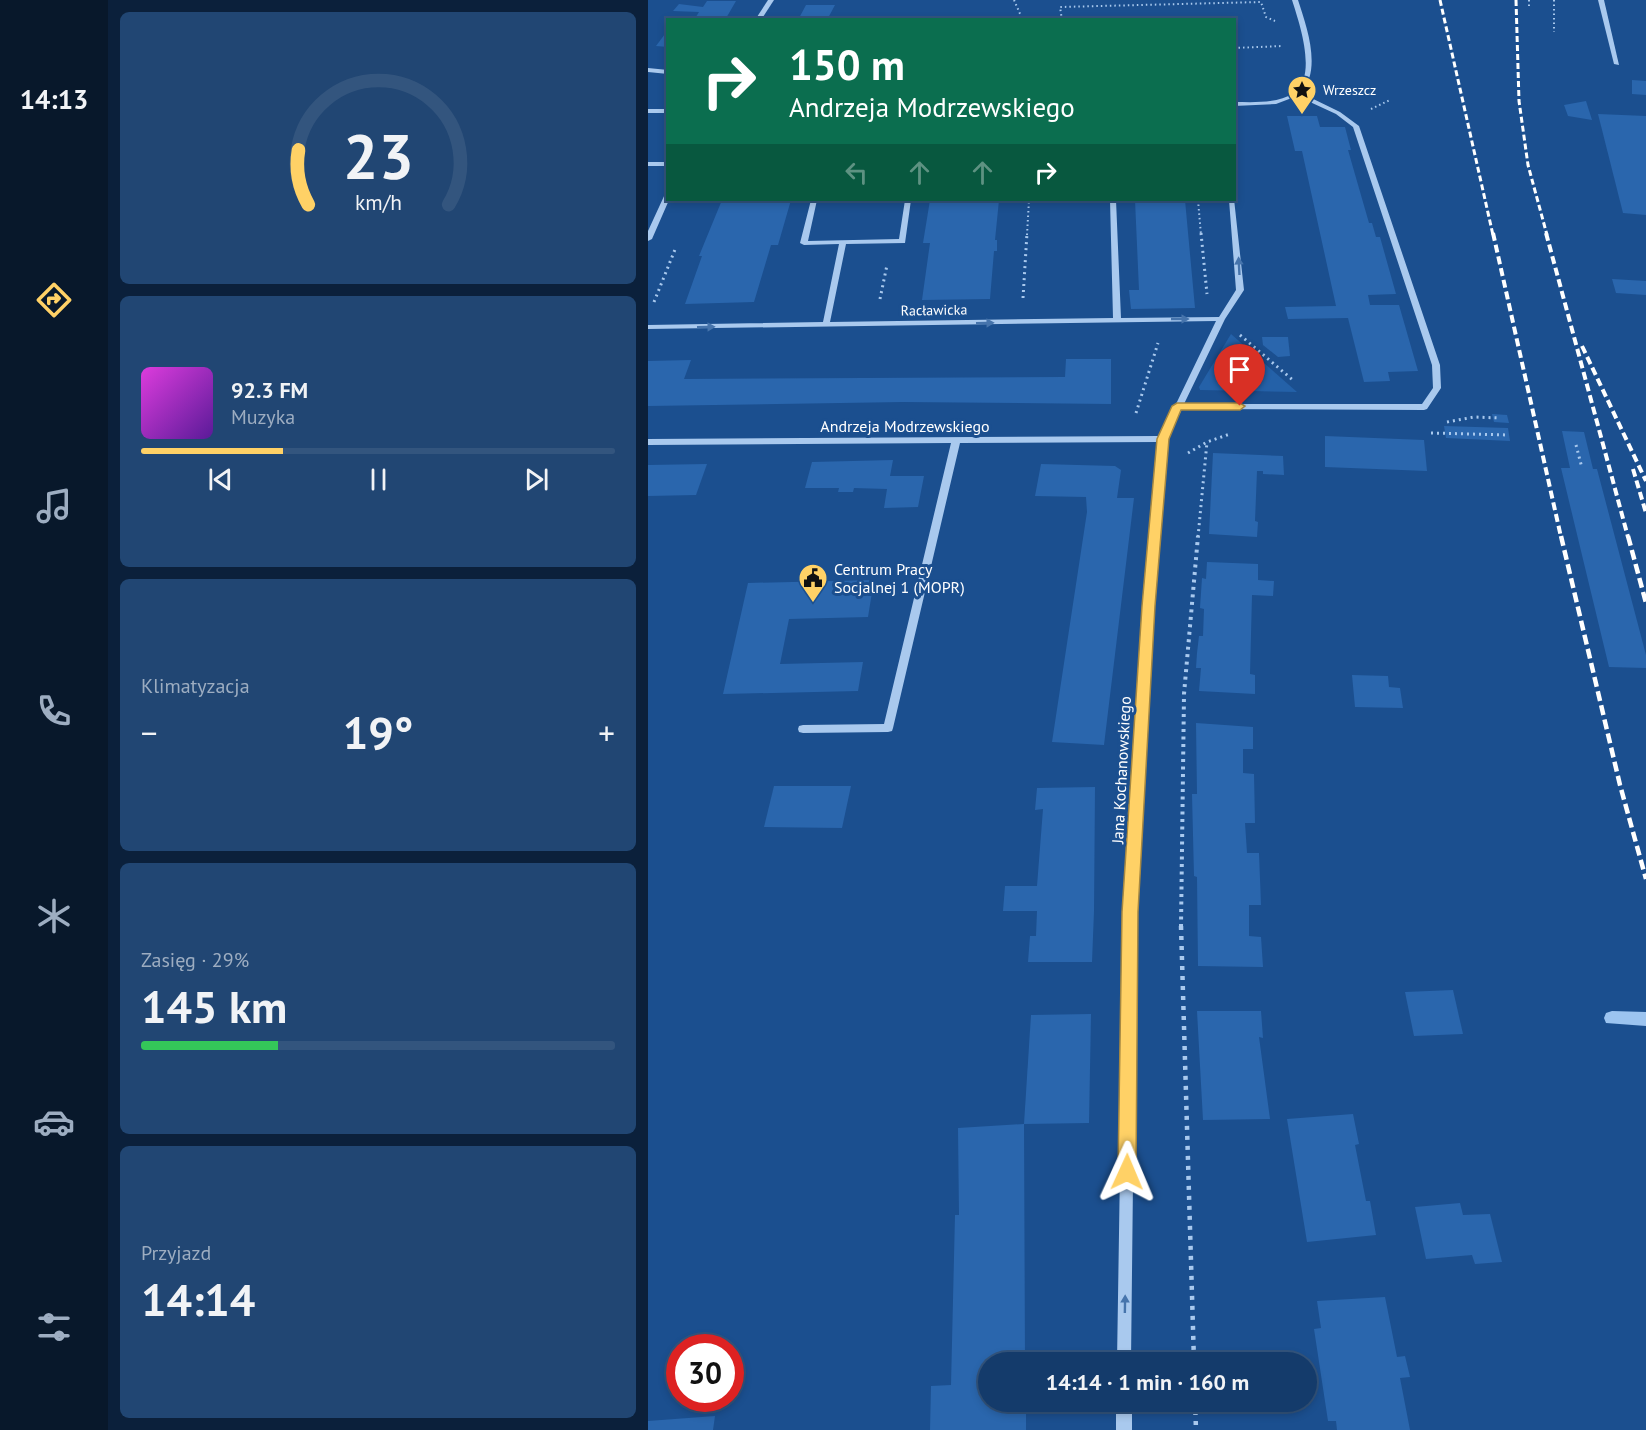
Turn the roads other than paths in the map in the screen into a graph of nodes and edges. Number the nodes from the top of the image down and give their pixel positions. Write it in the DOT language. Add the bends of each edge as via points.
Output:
graph roads {
  1 [pos="771,0"];
  2 [pos="1295,0"];
  3 [pos="1601,0"];
  4 [pos="759,18"];
  5 [pos="1617,64"];
  6 [pos="648,70"];
  7 [pos="666,72"];
  8 [pos="1297,94"];
  9 [pos="1236,105"];
  10 [pos="648,111"];
  11 [pos="666,111"];
  12 [pos="648,164"];
  13 [pos="666,164"];
  14 [pos="666,198"];
  15 [pos="814,201"];
  16 [pos="908,201"];
  17 [pos="1113,201"];
  18 [pos="1232,201"];
  19 [pos="648,239"];
  20 [pos="843,242"];
  21 [pos="1221,319"];
  22 [pos="1117,320"];
  23 [pos="826,325"];
  24 [pos="648,327"];
  25 [pos="1177,406"];
  26 [pos="1163,439"];
  27 [pos="956,441"];
  28 [pos="648,442"];
  29 [pos="803,729"];
  30 [pos="1124,1352"];
  31 [pos="1124,1412"];
  32 [pos="1124,1430"];
  1 -- 4 [label="street"];
  2 -- 8 [label="street" via="1308,53 1308,76"];
  3 -- 5 [label="street"];
  6 -- 7 [label="street"];
  8 -- 9 [label="street"];
  8 -- 25 [label="street" via="1356,126 1436,365 1437,388 1424,407"];
  10 -- 11 [label="street"];
  12 -- 13 [label="street"];
  14 -- 19 [label="street"];
  15 -- 20 [label="street" via="804,243"];
  16 -- 20 [label="street" via="902,241"];
  17 -- 22 [label="street"];
  21 -- 18 [label="street, Jana Kochanowskiego, one-way" via="1240,290"];
  20 -- 23 [label="street"];
  22 -- 21 [label="street, Racławicka, one-way"];
  21 -- 25 [label="street, Jana Kochanowskiego"];
  23 -- 22 [label="street, Racławicka, one-way"];
  24 -- 23 [label="street, Racławicka, one-way"];
  25 -- 26 [label="street, Jana Kochanowskiego"];
  26 -- 27 [label="street, Andrzeja Modrzewskiego"];
  30 -- 26 [label="street, Jana Kochanowskiego, one-way" via="1130,912 1148,606"];
  27 -- 28 [label="street, Andrzeja Modrzewskiego"];
  27 -- 29 [label="street" via="888,728"];
  31 -- 32 [label="street"];
}
